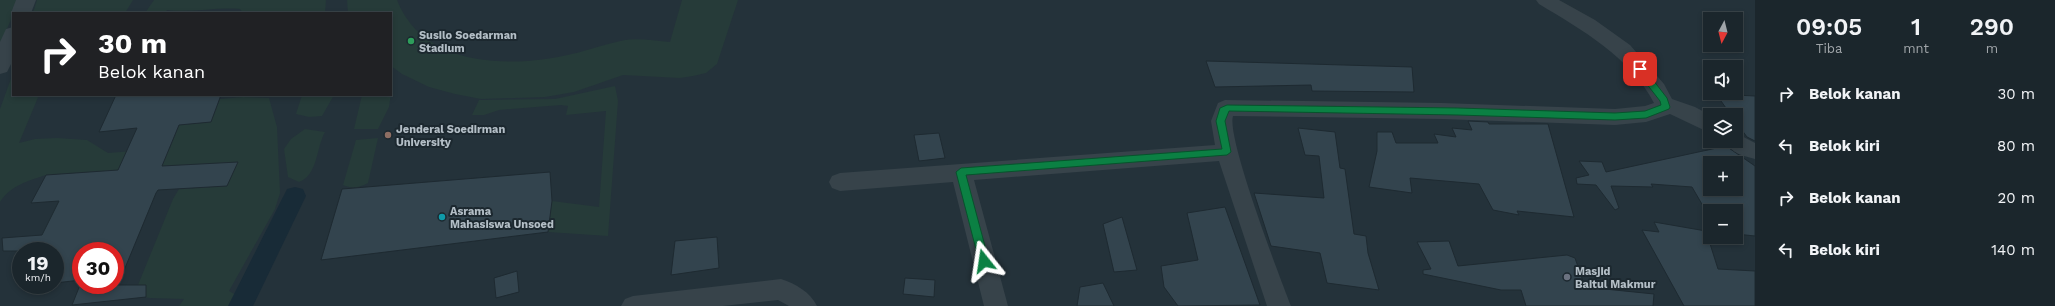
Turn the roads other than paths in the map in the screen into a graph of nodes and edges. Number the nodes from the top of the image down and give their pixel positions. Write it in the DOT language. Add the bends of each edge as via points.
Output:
graph roads {
  1 [pos="26,0"];
  2 [pos="1545,0"];
  3 [pos="21,12"];
  4 [pos="12,36"];
  5 [pos="0,66"];
  6 [pos="1665,104"];
  7 [pos="1703,121"];
  8 [pos="1743,146"];
  9 [pos="1755,151"];
  10 [pos="1227,152"];
  11 [pos="961,172"];
  12 [pos="840,182"];
  13 [pos="633,306"];
  14 [pos="805,306"];
  15 [pos="996,306"];
  16 [pos="1279,306"];
  1 -- 3 [label="street"];
  2 -- 6 [label="street" via="1588,24 1623,50 1657,89"];
  4 -- 5 [label="street"];
  6 -- 7 [label="street" via="1688,112"];
  6 -- 10 [label="street" via="1666,107 1646,114 1615,117 1450,111 1227,108 1223,110 1221,121"];
  8 -- 9 [label="street"];
  10 -- 11 [label="street"];
  10 -- 16 [label="street"];
  11 -- 12 [label="street"];
  11 -- 15 [label="street"];
  13 -- 14 [label="street" via="781,289"];
}
